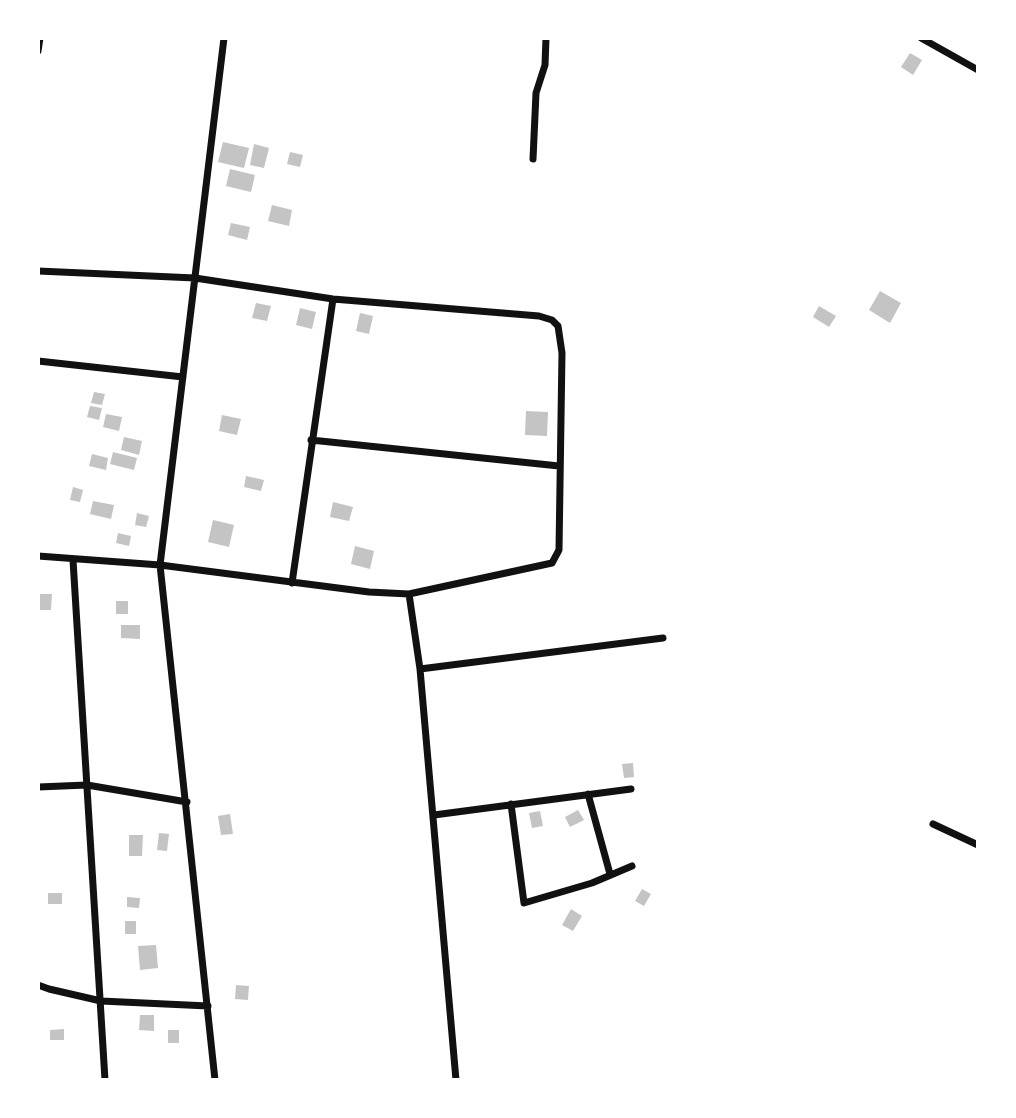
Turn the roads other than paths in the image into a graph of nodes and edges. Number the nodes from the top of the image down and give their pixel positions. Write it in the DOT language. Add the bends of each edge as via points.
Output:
graph roads {
  1 [pos="40,38"];
  2 [pos="224,38"];
  3 [pos="546,38"];
  4 [pos="921,38"];
  5 [pos="38,51"];
  6 [pos="978,70"];
  7 [pos="533,159"];
  8 [pos="38,271"];
  9 [pos="195,278"];
  10 [pos="333,299"];
  11 [pos="38,360"];
  12 [pos="183,377"];
  13 [pos="311,440"];
  14 [pos="559,466"];
  15 [pos="38,556"];
  16 [pos="73,560"];
  17 [pos="160,565"];
  18 [pos="292,583"];
  19 [pos="409,594"];
  20 [pos="663,638"];
  21 [pos="420,669"];
  22 [pos="87,785"];
  23 [pos="38,787"];
  24 [pos="631,789"];
  25 [pos="588,794"];
  26 [pos="187,802"];
  27 [pos="511,804"];
  28 [pos="434,815"];
  29 [pos="933,824"];
  30 [pos="978,845"];
  31 [pos="632,866"];
  32 [pos="610,874"];
  33 [pos="38,985"];
  34 [pos="101,1001"];
  35 [pos="208,1006"];
  36 [pos="106,1080"];
  37 [pos="215,1080"];
  38 [pos="456,1080"];
  1 -- 5 [label="street"];
  2 -- 9 [label="street"];
  3 -- 7 [label="street" via="545,65 536,93"];
  4 -- 6 [label="street"];
  8 -- 9 [label="street"];
  9 -- 10 [label="street"];
  9 -- 12 [label="street"];
  10 -- 13 [label="street"];
  10 -- 14 [label="street" via="518,313 552,320 558,326 562,353"];
  11 -- 12 [label="street"];
  12 -- 17 [label="street"];
  13 -- 14 [label="street"];
  13 -- 18 [label="street"];
  14 -- 19 [label="street" via="559,550 552,563"];
  15 -- 16 [label="street"];
  16 -- 17 [label="street"];
  16 -- 22 [label="street"];
  17 -- 18 [label="street"];
  17 -- 26 [label="street"];
  18 -- 19 [label="street"];
  19 -- 21 [label="street"];
  20 -- 21 [label="street"];
  21 -- 28 [label="street"];
  22 -- 23 [label="street"];
  22 -- 26 [label="street"];
  22 -- 34 [label="street"];
  24 -- 25 [label="street"];
  25 -- 27 [label="street"];
  25 -- 32 [label="street"];
  26 -- 35 [label="street"];
  27 -- 28 [label="street"];
  27 -- 32 [label="street" via="524,903"];
  28 -- 38 [label="street"];
  29 -- 30 [label="street"];
  31 -- 32 [label="street"];
  33 -- 34 [label="street"];
  34 -- 35 [label="street"];
  34 -- 36 [label="street"];
  35 -- 37 [label="street"];
}
